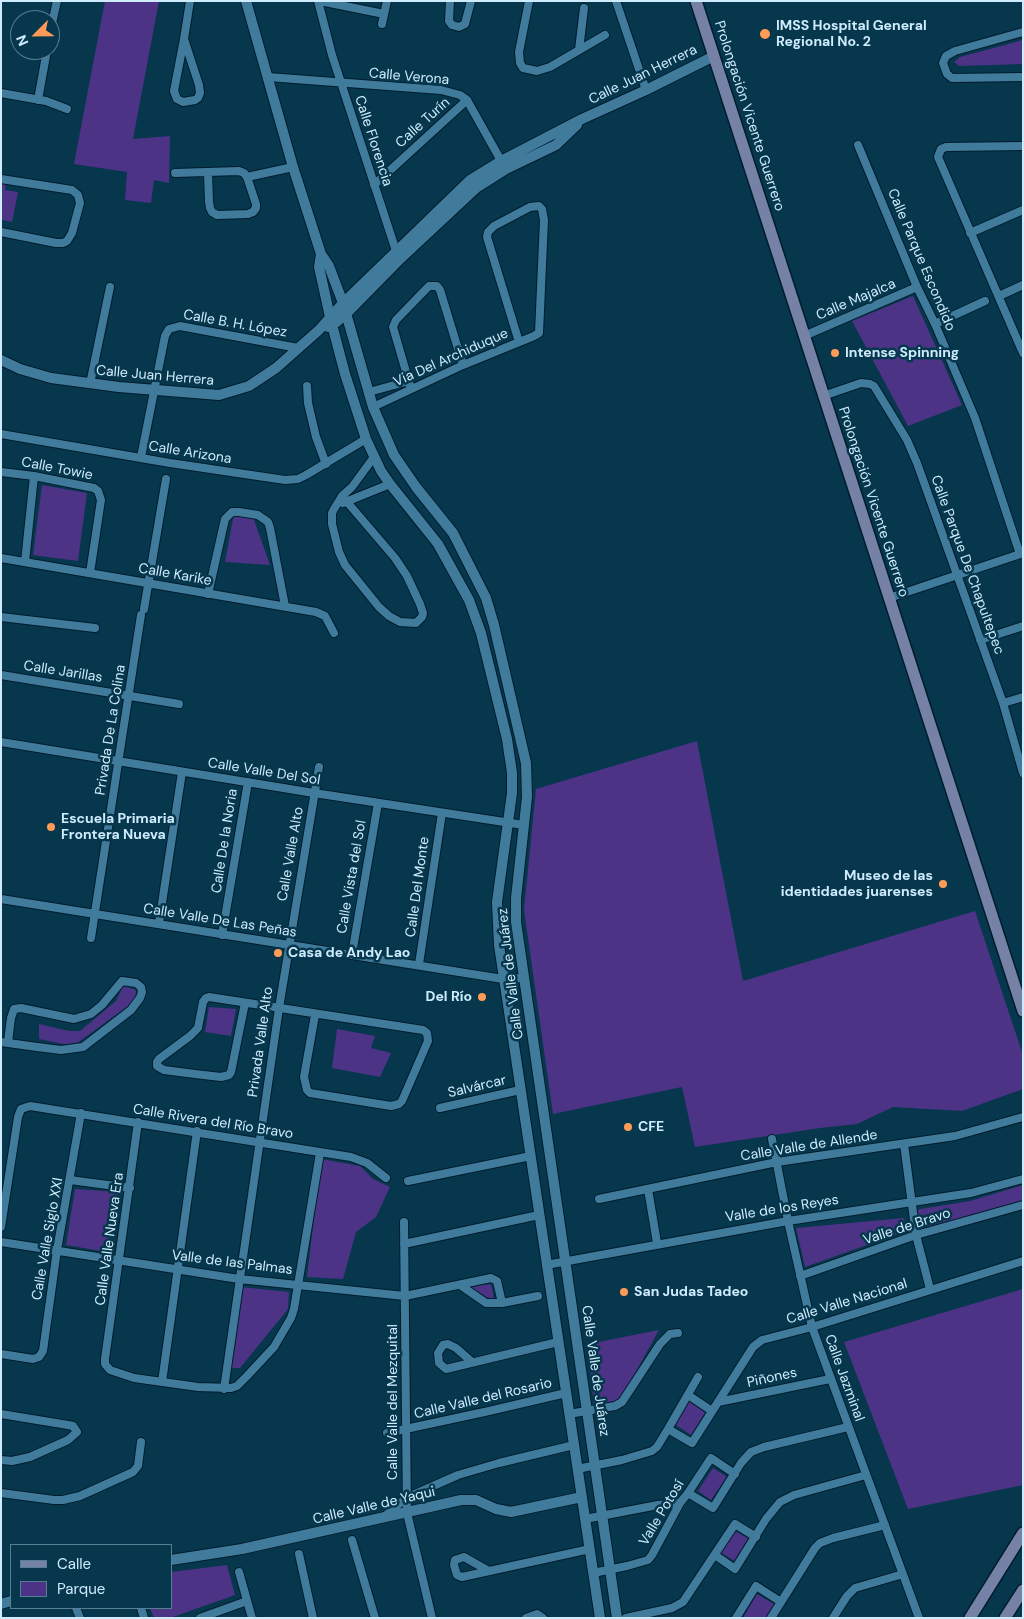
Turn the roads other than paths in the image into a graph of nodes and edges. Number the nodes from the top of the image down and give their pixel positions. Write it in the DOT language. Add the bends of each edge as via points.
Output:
graph roads {
  1 [pos="190,1"];
  2 [pos="246,1"];
  3 [pos="319,1"];
  4 [pos="386,1"];
  5 [pos="450,1"];
  6 [pos="471,1"];
  7 [pos="529,1"];
  8 [pos="616,1"];
  9 [pos="696,1"];
  10 [pos="584,8"];
  11 [pos="384,14"];
  12 [pos="382,24"];
  13 [pos="1023,32"];
  14 [pos="605,35"];
  15 [pos="184,39"];
  16 [pos="579,50"];
  17 [pos="714,56"];
  18 [pos="45,60"];
  19 [pos="268,77"];
  20 [pos="1023,77"];
  21 [pos="342,83"];
  22 [pos="646,90"];
  23 [pos="1,93"];
  24 [pos="38,100"];
  25 [pos="467,100"];
  26 [pos="67,109"];
  27 [pos="858,145"];
  28 [pos="1023,146"];
  29 [pos="503,165"];
  30 [pos="293,166"];
  31 [pos="175,173"];
  32 [pos="208,173"];
  33 [pos="247,177"];
  34 [pos="1,179"];
  35 [pos="374,185"];
  36 [pos="1023,210"];
  37 [pos="1,232"];
  38 [pos="970,233"];
  39 [pos="321,254"];
  40 [pos="398,255"];
  41 [pos="1023,285"];
  42 [pos="110,287"];
  43 [pos="917,287"];
  44 [pos="999,296"];
  45 [pos="985,301"];
  46 [pos="342,303"];
  47 [pos="346,314"];
  48 [pos="332,321"];
  49 [pos="935,324"];
  50 [pos="804,336"];
  51 [pos="353,340"];
  52 [pos="519,342"];
  53 [pos="338,344"];
  54 [pos="298,348"];
  55 [pos="1023,353"];
  56 [pos="1,360"];
  57 [pos="463,365"];
  58 [pos="409,381"];
  59 [pos="90,384"];
  60 [pos="307,386"];
  61 [pos="412,389"];
  62 [pos="153,390"];
  63 [pos="368,392"];
  64 [pos="823,396"];
  65 [pos="374,407"];
  66 [pos="1,434"];
  67 [pos="366,439"];
  68 [pos="374,457"];
  69 [pos="141,458"];
  70 [pos="326,464"];
  71 [pos="1,472"];
  72 [pos="34,476"];
  73 [pos="166,478"];
  74 [pos="390,484"];
  75 [pos="345,499"];
  76 [pos="453,534"];
  77 [pos="438,544"];
  78 [pos="1021,554"];
  79 [pos="1,558"];
  80 [pos="26,562"];
  81 [pos="90,572"];
  82 [pos="957,574"];
  83 [pos="149,582"];
  84 [pos="208,594"];
  85 [pos="889,598"];
  86 [pos="285,606"];
  87 [pos="1,617"];
  88 [pos="1023,626"];
  89 [pos="95,628"];
  90 [pos="334,633"];
  91 [pos="980,640"];
  92 [pos="1,675"];
  93 [pos="128,696"];
  94 [pos="1023,697"];
  95 [pos="1003,703"];
  96 [pos="179,704"];
  97 [pos="1,742"];
  98 [pos="118,762"];
  99 [pos="319,767"];
  100 [pos="528,771"];
  101 [pos="182,772"];
  102 [pos="512,773"];
  103 [pos="1023,773"];
  104 [pos="248,782"];
  105 [pos="314,793"];
  106 [pos="378,803"];
  107 [pos="442,813"];
  108 [pos="507,822"];
  109 [pos="524,825"];
  110 [pos="1,899"];
  111 [pos="96,913"];
  112 [pos="159,923"];
  113 [pos="222,935"];
  114 [pos="91,938"];
  115 [pos="288,945"];
  116 [pos="352,954"];
  117 [pos="419,964"];
  118 [pos="503,978"];
  119 [pos="524,978"];
  120 [pos="245,1003"];
  121 [pos="278,1008"];
  122 [pos="1023,1011"];
  123 [pos="315,1015"];
  124 [pos="4,1042"];
  125 [pos="520,1090"];
  126 [pos="440,1108"];
  127 [pos="81,1113"];
  128 [pos="1023,1117"];
  129 [pos="138,1122"];
  130 [pos="544,1122"];
  131 [pos="526,1124"];
  132 [pos="197,1131"];
  133 [pos="772,1139"];
  134 [pos="259,1142"];
  135 [pos="904,1144"];
  136 [pos="320,1153"];
  137 [pos="530,1156"];
  138 [pos="777,1162"];
  139 [pos="386,1178"];
  140 [pos="1023,1179"];
  141 [pos="70,1180"];
  142 [pos="408,1181"];
  143 [pos="130,1188"];
  144 [pos="648,1189"];
  145 [pos="599,1199"];
  146 [pos="911,1203"];
  147 [pos="1023,1205"];
  148 [pos="539,1215"];
  149 [pos="788,1220"];
  150 [pos="404,1222"];
  151 [pos="1,1227"];
  152 [pos="916,1235"];
  153 [pos="1,1242"];
  154 [pos="657,1243"];
  155 [pos="404,1244"];
  156 [pos="57,1250"];
  157 [pos="120,1260"];
  158 [pos="565,1261"];
  159 [pos="1023,1261"];
  160 [pos="546,1265"];
  161 [pos="178,1269"];
  162 [pos="800,1276"];
  163 [pos="239,1279"];
  164 [pos="298,1284"];
  165 [pos="460,1285"];
  166 [pos="930,1289"];
  167 [pos="406,1296"];
  168 [pos="538,1296"];
  169 [pos="502,1303"];
  170 [pos="571,1307"];
  171 [pos="553,1308"];
  172 [pos="812,1327"];
  173 [pos="678,1333"];
  174 [pos="558,1342"];
  175 [pos="578,1353"];
  176 [pos="1,1354"];
  177 [pos="560,1356"];
  178 [pos="472,1362"];
  179 [pos="698,1377"];
  180 [pos="830,1379"];
  181 [pos="162,1382"];
  182 [pos="224,1389"];
  183 [pos="566,1393"];
  184 [pos="688,1395"];
  185 [pos="718,1402"];
  186 [pos="712,1411"];
  187 [pos="587,1412"];
  188 [pos="1,1414"];
  189 [pos="569,1414"];
  190 [pos="848,1426"];
  191 [pos="406,1429"];
  192 [pos="668,1429"];
  193 [pos="387,1432"];
  194 [pos="141,1442"];
  195 [pos="574,1445"];
  196 [pos="1,1460"];
  197 [pos="594,1466"];
  198 [pos="577,1469"];
  199 [pos="734,1474"];
  200 [pos="866,1475"];
  201 [pos="1,1493"];
  202 [pos="688,1493"];
  203 [pos="582,1497"];
  204 [pos="406,1498"];
  205 [pos="680,1503"];
  206 [pos="407,1513"];
  207 [pos="602,1517"];
  208 [pos="383,1518"];
  209 [pos="585,1519"];
  210 [pos="885,1525"];
  211 [pos="1023,1533"];
  212 [pos="756,1537"];
  213 [pos="352,1540"];
  214 [pos="590,1549"];
  215 [pos="299,1554"];
  216 [pos="715,1555"];
  217 [pos="172,1560"];
  218 [pos="610,1569"];
  219 [pos="487,1570"];
  220 [pos="240,1572"];
  221 [pos="593,1572"];
  222 [pos="903,1574"];
  223 [pos="1023,1590"];
  224 [pos="247,1600"];
  225 [pos="781,1602"];
  226 [pos="200,1618"];
  227 [pos="252,1618"];
  228 [pos="313,1618"];
  229 [pos="375,1618"];
  230 [pos="432,1618"];
  231 [pos="526,1618"];
  232 [pos="543,1618"];
  233 [pos="600,1618"];
  234 [pos="617,1618"];
  235 [pos="626,1618"];
  236 [pos="736,1618"];
  237 [pos="771,1618"];
  238 [pos="833,1618"];
  239 [pos="919,1618"];
  240 [pos="970,1618"];
  241 [pos="1005,1618"];
  1 -- 15 [label="street"];
  2 -- 19 [label="street"];
  3 -- 11 [label="street"];
  3 -- 21 [label="street, Calle Florencia"];
  4 -- 11 [label="street"];
  5 -- 6 [label="street" via="448,21 459,27 465,24"];
  7 -- 16 [label="street" via="518,52 524,68 543,70"];
  8 -- 22 [label="street"];
  9 -- 17 [label="main road, Prolongación Vicente Guerrero"];
  10 -- 16 [label="street"];
  11 -- 12 [label="street"];
  13 -- 20 [label="street" via="955,51 946,56 943,63 952,78"];
  14 -- 16 [label="street"];
  15 -- 15 [label="street" via="174,91 177,99 183,102 195,100 200,93"];
  17 -- 22 [label="street, Calle Juan Herrera"];
  17 -- 50 [label="main road, Prolongación Vicente Guerrero"];
  18 -- 24 [label="street"];
  19 -- 21 [label="street, Calle Verona"];
  19 -- 30 [label="street"];
  21 -- 25 [label="street, Calle Verona" via="441,90"];
  21 -- 35 [label="street, Calle Florencia"];
  22 -- 29 [label="street, Calle Juan Herrera" via="582,119"];
  23 -- 24 [label="street"];
  24 -- 26 [label="street"];
  25 -- 29 [label="street"];
  25 -- 35 [label="street, Calle Turín"];
  27 -- 43 [label="street, Calle Parque Escondido"];
  28 -- 38 [label="street" via="952,147 938,153"];
  29 -- 40 [label="street, Calle Juan Herrera" via="479,174 462,186"];
  30 -- 33 [label="street"];
  30 -- 39 [label="street"];
  31 -- 32 [label="street"];
  32 -- 33 [label="street" via="239,171"];
  32 -- 33 [label="street" via="210,208 217,215 253,212 256,204"];
  34 -- 37 [label="street" via="72,190 80,203 72,234 63,243"];
  35 -- 40 [label="street, Calle Florencia"];
  36 -- 38 [label="street"];
  38 -- 44 [label="street"];
  39 -- 46 [label="street, Calle Valle de Juárez" via="329,266"];
  39 -- 48 [label="street, Calle Valle de Juárez" via="319,267"];
  40 -- 46 [label="street, Calle Juan Herrera"];
  40 -- 47 [label="street, Calle Juan Herrera"];
  41 -- 44 [label="street"];
  42 -- 59 [label="street"];
  43 -- 49 [label="street, Calle Parque Escondido"];
  43 -- 50 [label="street, Calle Majalca"];
  44 -- 55 [label="street"];
  45 -- 49 [label="street"];
  46 -- 47 [label="street, Calle Valle de Juárez"];
  46 -- 48 [label="street, Calle Juan Herrera"];
  47 -- 48 [label="street, Calle Juan Herrera"];
  47 -- 51 [label="street, Calle Valle de Juárez"];
  48 -- 53 [label="street, Calle Valle de Juárez"];
  48 -- 54 [label="street, Calle Juan Herrera"];
  49 -- 78 [label="street, Calle Parque Escondido" via="975,418"];
  50 -- 64 [label="main road, Prolongación Vicente Guerrero"];
  51 -- 53 [label="street"];
  51 -- 63 [label="street, Calle Valle de Juárez"];
  52 -- 52 [label="street, Via Del Archiduque" via="487,240 488,232 494,226 535,205 542,209 544,220 539,333"];
  52 -- 57 [label="street, Via Del Archiduque"];
  53 -- 67 [label="street, Calle Valle de Juárez"];
  54 -- 62 [label="street, Calle Juan Herrera" via="259,380 241,390 218,395"];
  54 -- 62 [label="street, Calle B. H. López" via="180,326 169,329"];
  56 -- 59 [label="street, Calle Juan Herrera" via="36,374"];
  57 -- 58 [label="street" via="440,290 434,285 396,320 393,327"];
  57 -- 61 [label="street, Via Del Archiduque"];
  58 -- 61 [label="street"];
  58 -- 63 [label="street, Via Del Archiduque"];
  59 -- 62 [label="street, Calle Juan Herrera"];
  60 -- 70 [label="street" via="316,437"];
  61 -- 65 [label="street, Via Del Archiduque"];
  62 -- 69 [label="street"];
  63 -- 65 [label="street, Calle Valle de Juárez"];
  64 -- 82 [label="street, Calle Parque De Chapultepec" via="861,383 874,386 912,451"];
  64 -- 85 [label="main road, Prolongación Vicente Guerrero"];
  65 -- 76 [label="street, Calle Valle de Juárez" via="386,439 404,472"];
  66 -- 69 [label="street, Calle Arizona"];
  67 -- 68 [label="street, Calle Valle de Juárez"];
  67 -- 70 [label="street, Calle Arizona"];
  68 -- 74 [label="street, Calle Valle de Juárez"];
  68 -- 75 [label="street"];
  69 -- 70 [label="street, Calle Arizona" via="286,480 298,479"];
  71 -- 72 [label="street, Calle Towie"];
  72 -- 80 [label="street"];
  72 -- 81 [label="street, Calle Towie" via="98,491 101,500"];
  73 -- 83 [label="street, Privada De La Colina"];
  74 -- 75 [label="street"];
  74 -- 77 [label="street, Calle Valle de Juárez"];
  75 -- 75 [label="street" via="407,576 423,613 416,623 400,622 385,613 345,565 332,524 332,513"];
  76 -- 77 [label="street"];
  76 -- 100 [label="street, Calle Valle de Juárez" via="491,610"];
  77 -- 102 [label="street, Calle Valle de Juárez" via="469,600 482,633"];
  78 -- 82 [label="street"];
  79 -- 80 [label="street, Calle Karike"];
  80 -- 81 [label="street, Calle Karike"];
  81 -- 83 [label="street, Calle Karike"];
  82 -- 85 [label="street"];
  82 -- 91 [label="street, Calle Parque De Chapultepec"];
  83 -- 84 [label="street, Calle Karike"];
  83 -- 93 [label="street, Privada De La Colina"];
  84 -- 86 [label="street, Calle Karike"];
  84 -- 86 [label="street" via="225,519 232,512 239,512 258,515 268,522"];
  85 -- 122 [label="main road, Prolongación Vicente Guerrero"];
  86 -- 90 [label="street, Calle Karike" via="321,614"];
  87 -- 89 [label="street"];
  88 -- 91 [label="street"];
  91 -- 95 [label="street, Calle Parque De Chapultepec"];
  92 -- 93 [label="street, Calle Jarillas"];
  93 -- 96 [label="street, Calle Jarillas"];
  93 -- 98 [label="street, Privada De La Colina"];
  94 -- 95 [label="street"];
  95 -- 103 [label="street, Calle Parque De Chapultepec"];
  97 -- 98 [label="street, Calle Valle Del Sol"];
  98 -- 101 [label="street, Calle Valle Del Sol"];
  98 -- 111 [label="street, Privada De La Colina"];
  99 -- 105 [label="street, Calle Valle Alto"];
  100 -- 102 [label="street"];
  100 -- 109 [label="street, Calle Valle de Juárez"];
  101 -- 104 [label="street, Calle Valle Del Sol"];
  101 -- 112 [label="street"];
  102 -- 108 [label="street, Calle Valle de Juárez"];
  104 -- 105 [label="street, Calle Valle Del Sol"];
  104 -- 113 [label="street, Calle De la Noria"];
  105 -- 106 [label="street, Calle Valle Del Sol"];
  105 -- 115 [label="street, Calle Valle Alto"];
  106 -- 107 [label="street, Calle Valle Del Sol"];
  106 -- 116 [label="street, Calle Vista del Sol"];
  107 -- 108 [label="street, Calle Valle Del Sol"];
  107 -- 117 [label="street, Calle Del Monte"];
  108 -- 109 [label="street, Calle Valle Del Sol"];
  108 -- 118 [label="street, Calle Valle de Juárez" via="496,916"];
  109 -- 119 [label="street, Calle Valle de Juárez" via="516,906"];
  110 -- 111 [label="street, Calle Valle De Las Peñas"];
  111 -- 112 [label="street, Calle Valle De Las Peñas"];
  111 -- 114 [label="street, Privada De La Colina"];
  112 -- 113 [label="street, Calle Valle De Las Peñas"];
  113 -- 115 [label="street, Calle Valle De Las Peñas"];
  115 -- 116 [label="street, Calle Valle De Las Peñas"];
  115 -- 121 [label="street, Privada Valle Alto"];
  116 -- 117 [label="street, Calle Valle De Las Peñas"];
  117 -- 118 [label="street, Calle Valle De Las Peñas"];
  118 -- 119 [label="street, Calle Valle De Las Peñas"];
  118 -- 125 [label="street, Calle Valle de Juárez"];
  119 -- 130 [label="street, Calle Valle de Juárez"];
  120 -- 120 [label="street" via="229,1075 221,1077 160,1069 159,1059 198,1028 203,1002 209,997"];
  120 -- 121 [label="street"];
  121 -- 123 [label="street"];
  121 -- 134 [label="street, Privada Valle Alto"];
  123 -- 123 [label="street" via="418,1029 427,1033 428,1040 399,1104 391,1106 307,1090 304,1077"];
  124 -- 124 [label="street" via="61,1050 83,1047 131,1010 140,998 141,987 122,981 91,1014 74,1019 21,1008 14,1010"];
  125 -- 126 [label="street, Salvárcar"];
  125 -- 131 [label="street, Calle Valle de Juárez"];
  127 -- 129 [label="street, Calle Rivera del Río Bravo"];
  127 -- 141 [label="street, Calle Valle Siglo XXI"];
  127 -- 151 [label="street, Calle Rivera del Río Bravo" via="30,1106 22,1109 18,1117"];
  128 -- 135 [label="street, Calle Valle de Allende" via="968,1133"];
  129 -- 132 [label="street, Calle Rivera del Río Bravo"];
  129 -- 143 [label="street, Calle Valle Nueva Era"];
  130 -- 131 [label="street"];
  130 -- 158 [label="street, Calle Valle de Juárez"];
  131 -- 137 [label="street, Calle Valle de Juárez"];
  132 -- 134 [label="street, Calle Rivera del Río Bravo"];
  132 -- 161 [label="street"];
  133 -- 138 [label="street, Calle Jazminal"];
  134 -- 136 [label="street, Calle Rivera del Río Bravo"];
  134 -- 163 [label="street"];
  135 -- 138 [label="street, Calle Valle de Allende"];
  135 -- 146 [label="street"];
  136 -- 139 [label="street, Calle Rivera del Río Bravo" via="361,1160"];
  136 -- 164 [label="street"];
  137 -- 142 [label="street"];
  137 -- 148 [label="street, Calle Valle de Juárez"];
  138 -- 144 [label="street, Calle Valle de Allende"];
  138 -- 149 [label="street, Calle Jazminal"];
  140 -- 146 [label="street, Valle de los Reyes" via="970,1193"];
  141 -- 143 [label="street"];
  141 -- 156 [label="street, Calle Valle Siglo XXI"];
  143 -- 157 [label="street, Calle Valle Nueva Era"];
  144 -- 145 [label="street, Calle Valle de Allende"];
  144 -- 154 [label="street"];
  146 -- 149 [label="street, Valle de los Reyes"];
  146 -- 152 [label="street"];
  147 -- 152 [label="street, Valle de Bravo"];
  148 -- 155 [label="street"];
  148 -- 160 [label="street, Calle Valle de Juárez"];
  149 -- 154 [label="street, Valle de los Reyes"];
  149 -- 162 [label="street, Calle Jazminal"];
  150 -- 155 [label="street, Calle Valle del Mezquital"];
  152 -- 162 [label="street, Valle de Bravo"];
  152 -- 166 [label="street"];
  153 -- 156 [label="street, Valle de las Palmas"];
  154 -- 158 [label="street, Valle de los Reyes"];
  155 -- 167 [label="street, Calle Valle del Mezquital"];
  156 -- 157 [label="street, Valle de las Palmas"];
  156 -- 176 [label="street, Calle Valle Siglo XXI" via="40,1357 29,1359"];
  157 -- 161 [label="street, Valle de las Palmas"];
  157 -- 181 [label="street, Calle Valle Nueva Era" via="105,1359 107,1367 134,1378"];
  158 -- 160 [label="street, Valle de los Reyes"];
  158 -- 170 [label="street, Calle Valle de Juárez"];
  159 -- 166 [label="street, Calle Valle Nacional"];
  160 -- 171 [label="street, Calle Valle de Juárez"];
  161 -- 163 [label="street, Valle de las Palmas"];
  161 -- 181 [label="street"];
  162 -- 172 [label="street, Calle Jazminal"];
  163 -- 164 [label="street, Valle de las Palmas"];
  163 -- 182 [label="street"];
  164 -- 167 [label="street, Valle de las Palmas"];
  164 -- 182 [label="street" via="291,1318 274,1347 237,1386"];
  165 -- 167 [label="street, Valle de las Palmas"];
  165 -- 169 [label="street" via="486,1303"];
  165 -- 169 [label="street, Valle de las Palmas" via="494,1278"];
  166 -- 172 [label="street, Calle Valle Nacional"];
  167 -- 191 [label="street, Calle Valle del Mezquital"];
  168 -- 169 [label="street"];
  170 -- 171 [label="street"];
  170 -- 175 [label="street, Calle Valle de Juárez"];
  171 -- 174 [label="street, Calle Valle de Juárez"];
  172 -- 180 [label="street, Calle Jazminal"];
  172 -- 185 [label="street, Calle Valle Nacional" via="757,1343"];
  173 -- 187 [label="street" via="664,1338 622,1402"];
  174 -- 177 [label="street, Calle Valle de Juárez"];
  174 -- 178 [label="street"];
  175 -- 177 [label="street"];
  175 -- 187 [label="street, Calle Valle de Juárez"];
  177 -- 183 [label="street, Calle Valle de Juárez"];
  179 -- 184 [label="street"];
  180 -- 185 [label="street, Piñones"];
  180 -- 190 [label="street, Calle Jazminal"];
  181 -- 182 [label="street"];
  183 -- 189 [label="street, Calle Valle de Juárez"];
  183 -- 191 [label="street, Calle Valle del Rosario"];
  184 -- 186 [label="street"];
  184 -- 192 [label="street"];
  185 -- 186 [label="street, Calle Valle Nacional"];
  186 -- 192 [label="street, Calle Valle Nacional" via="692,1443"];
  187 -- 189 [label="street"];
  187 -- 197 [label="street, Calle Valle de Juárez"];
  188 -- 196 [label="street" via="73,1426 77,1432 68,1440 30,1457"];
  189 -- 195 [label="street, Calle Valle de Juárez"];
  190 -- 199 [label="street" via="756,1450 746,1456"];
  190 -- 200 [label="street, Calle Jazminal"];
  191 -- 193 [label="street, Calle Valle del Rosario"];
  191 -- 204 [label="street, Calle Valle del Mezquital"];
  192 -- 197 [label="street" via="652,1451"];
  194 -- 201 [label="street" via="138,1466 133,1472 80,1496 54,1500"];
  195 -- 198 [label="street, Calle Valle de Juárez"];
  195 -- 204 [label="street" via="458,1475"];
  197 -- 198 [label="street"];
  197 -- 207 [label="street, Calle Valle de Juárez"];
  198 -- 203 [label="street, Calle Valle de Juárez"];
  199 -- 202 [label="street" via="713,1508"];
  199 -- 202 [label="street, Valle Potosí" via="711,1458"];
  200 -- 210 [label="street, Calle Jazminal"];
  200 -- 212 [label="street" via="786,1498 776,1506"];
  202 -- 205 [label="street, Valle Potosí"];
  203 -- 206 [label="street, Calle Valle de Yaqui" via="511,1512 470,1499"];
  203 -- 209 [label="street, Calle Valle de Juárez"];
  204 -- 206 [label="street, Calle Valle del Mezquital"];
  204 -- 208 [label="street"];
  205 -- 207 [label="street"];
  205 -- 218 [label="street, Valle Potosí" via="648,1560"];
  206 -- 208 [label="street, Calle Valle de Yaqui"];
  206 -- 230 [label="street, Calle Valle del Mezquital"];
  207 -- 209 [label="street"];
  207 -- 218 [label="street, Calle Valle de Juárez"];
  208 -- 217 [label="street, Calle Valle de Yaqui" via="242,1550"];
  209 -- 214 [label="street, Calle Valle de Juárez"];
  210 -- 222 [label="street, Calle Jazminal"];
  210 -- 225 [label="street" via="820,1543 810,1553"];
  211 -- 240 [label="main road"];
  212 -- 216 [label="street" via="735,1524"];
  212 -- 216 [label="street" via="735,1569"];
  213 -- 229 [label="street"];
  214 -- 219 [label="street"];
  214 -- 221 [label="street, Calle Valle de Juárez"];
  215 -- 228 [label="street"];
  216 -- 235 [label="street" via="683,1602 672,1608"];
  218 -- 221 [label="street, Valle Potosí"];
  218 -- 234 [label="street, Calle Valle de Juárez"];
  220 -- 224 [label="street"];
  221 -- 233 [label="street, Calle Valle de Juárez"];
  222 -- 238 [label="street" via="855,1588 846,1596"];
  222 -- 239 [label="street, Calle Jazminal"];
  223 -- 241 [label="main road"];
  224 -- 226 [label="street"];
  224 -- 227 [label="street"];
  225 -- 236 [label="street" via="756,1586"];
  225 -- 237 [label="street"];
  231 -- 232 [label="street" via="537,1614"];
}
